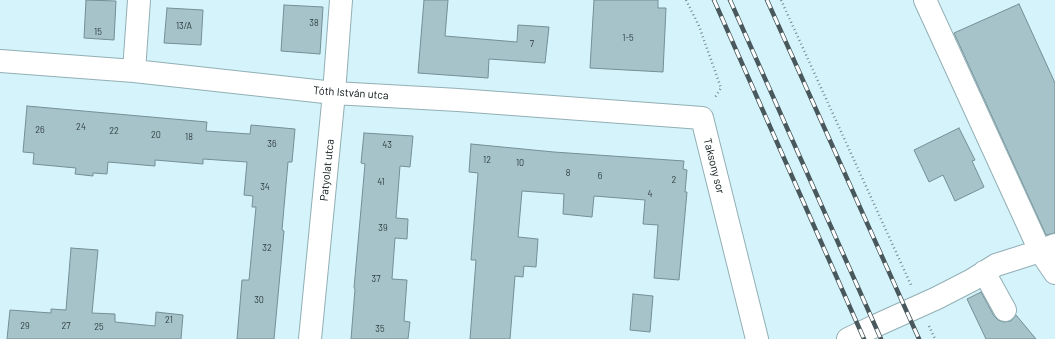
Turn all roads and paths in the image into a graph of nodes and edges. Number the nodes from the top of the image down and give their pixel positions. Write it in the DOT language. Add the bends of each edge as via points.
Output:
graph roads {
  1 [pos="139,0"];
  2 [pos="341,0"];
  3 [pos="686,0"];
  4 [pos="781,0"];
  5 [pos="925,0"];
  6 [pos="0,61"];
  7 [pos="134,72"];
  8 [pos="334,93"];
  9 [pos="702,118"];
  10 [pos="1048,248"];
  11 [pos="984,272"];
  12 [pos="1055,273"];
  13 [pos="920,306"];
  14 [pos="1005,310"];
  15 [pos="310,339"];
  16 [pos="757,339"];
  17 [pos="848,339"];
  18 [pos="935,339"];
  1 -- 7 [label="street"];
  2 -- 8 [label="street, Patyolat utca"];
  3 -- 9 [label="path" via="699,26 721,88"];
  4 -- 13 [label="path"];
  5 -- 10 [label="street"];
  6 -- 7 [label="street, Tóth István utca"];
  7 -- 8 [label="street, Tóth István utca"];
  8 -- 9 [label="street, Tóth István utca"];
  8 -- 15 [label="street, Patyolat utca"];
  9 -- 16 [label="street, Taksony sor"];
  10 -- 11 [label="street" via="996,265"];
  10 -- 12 [label="street"];
  11 -- 13 [label="street"];
  11 -- 14 [label="street"];
  13 -- 17 [label="street"];
  13 -- 18 [label="path"];
}
